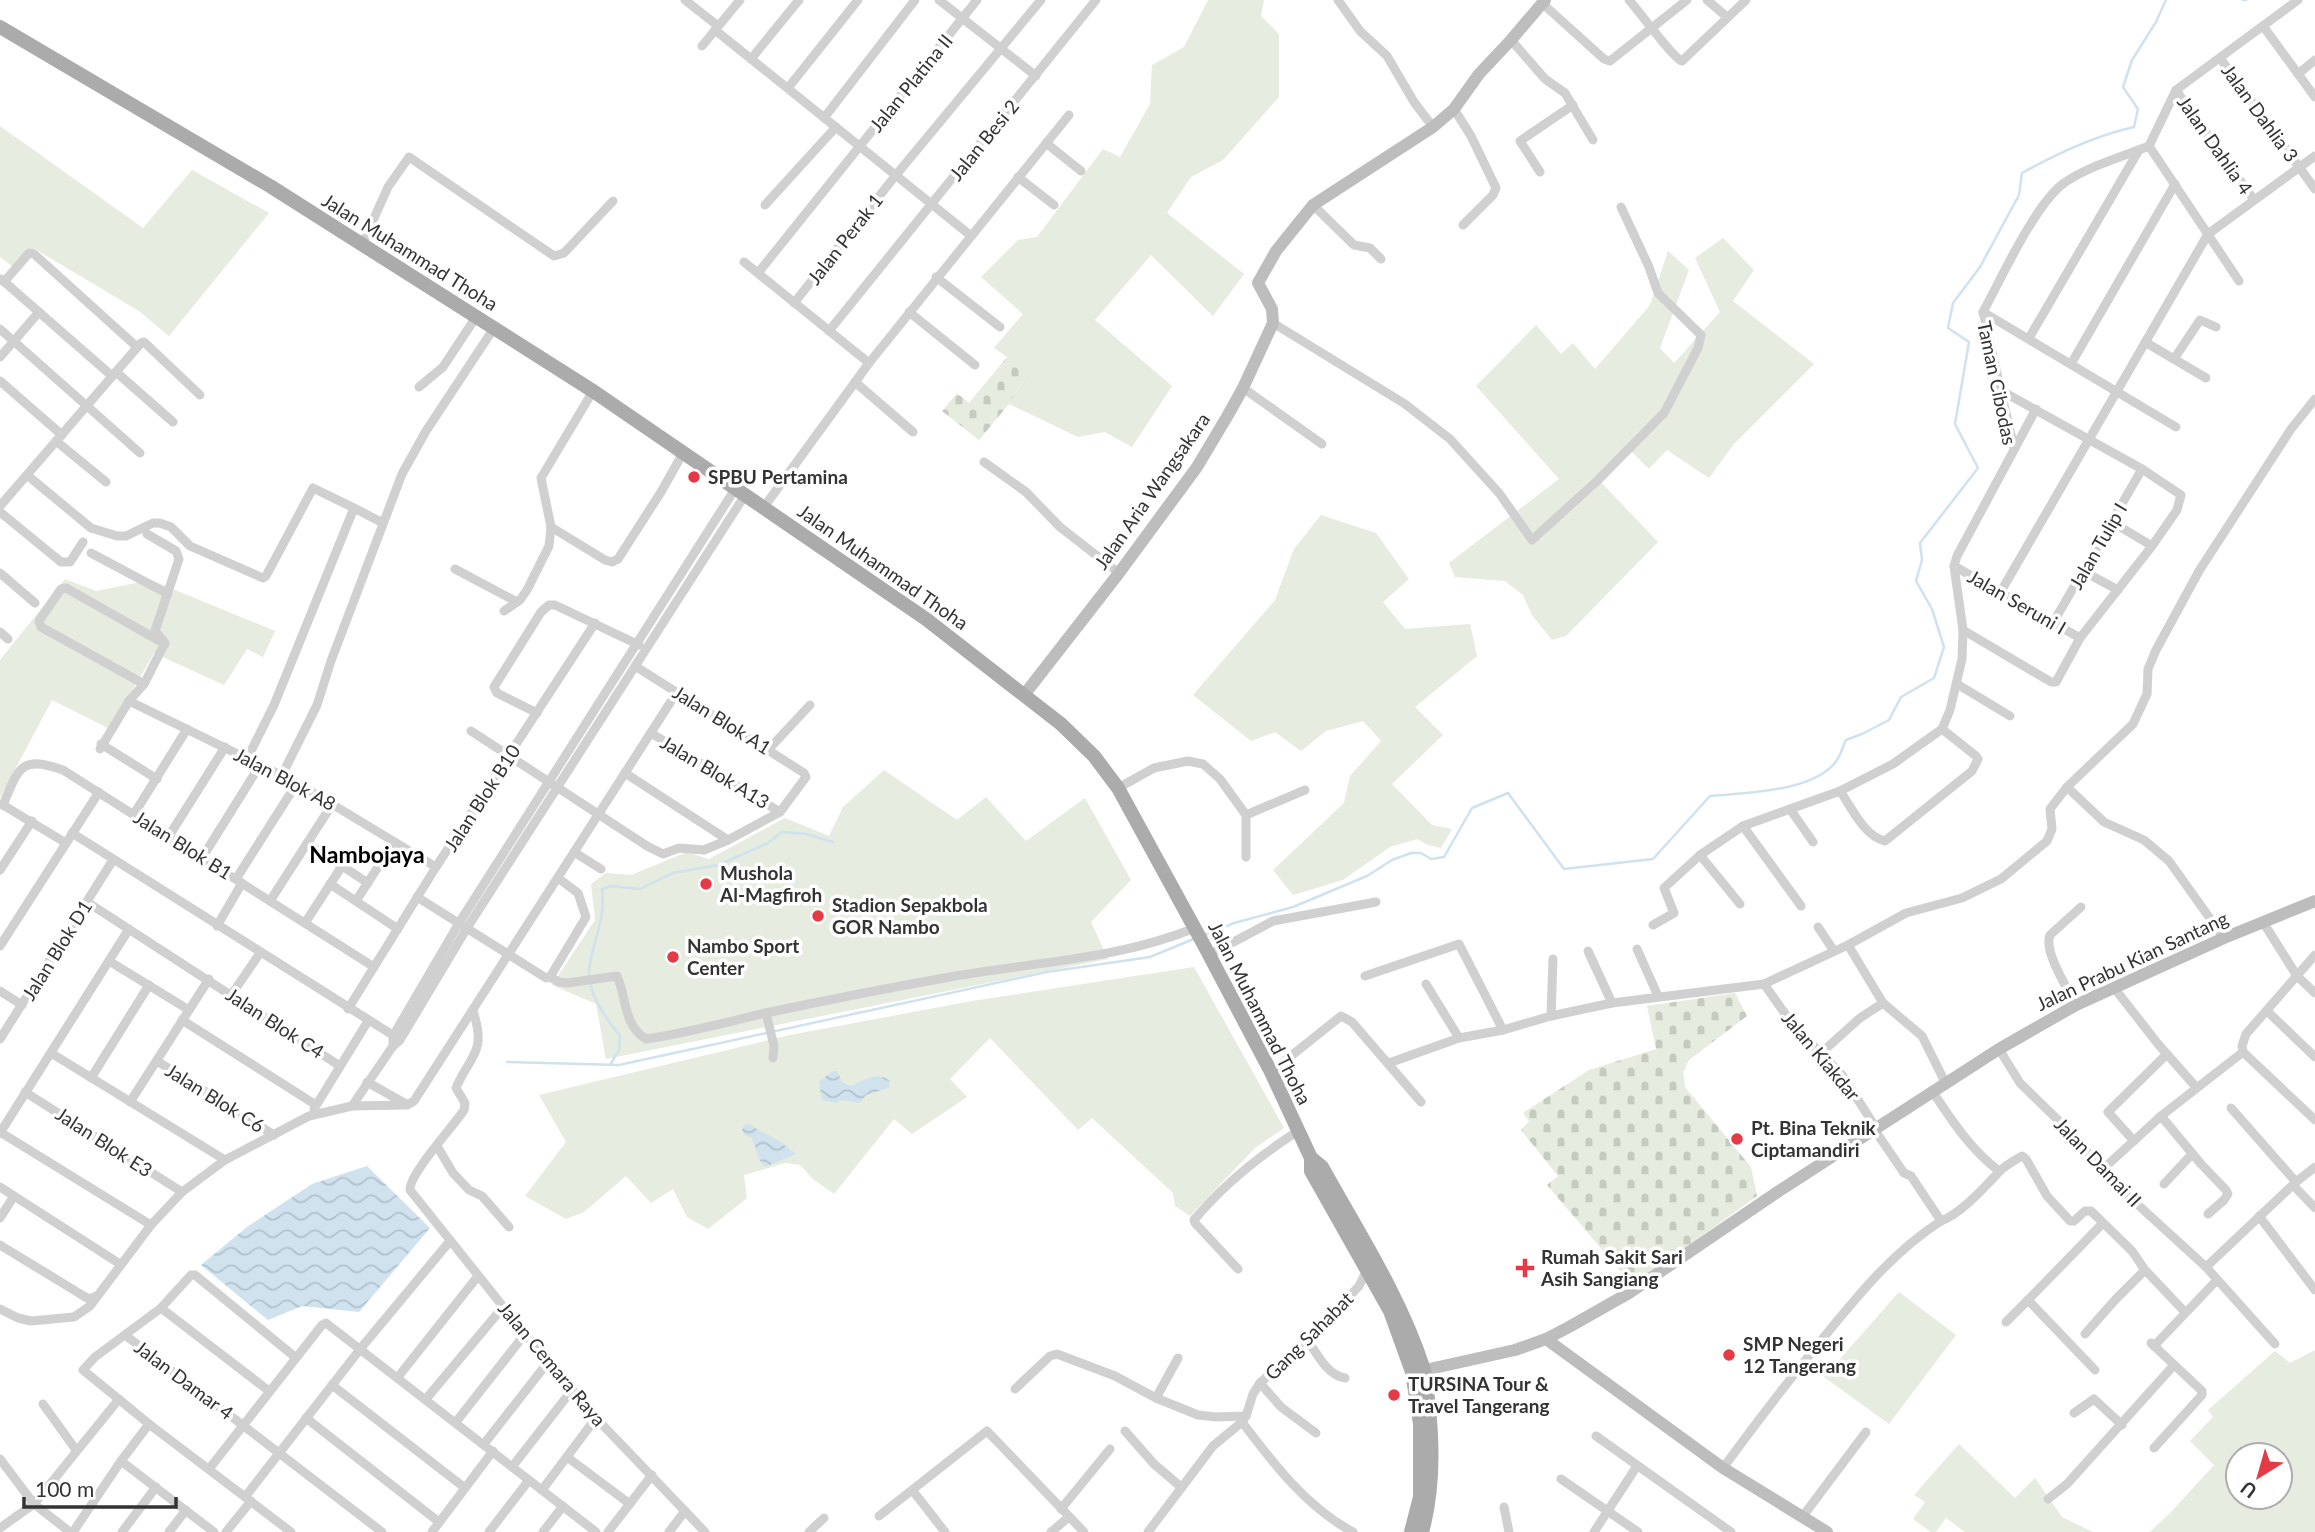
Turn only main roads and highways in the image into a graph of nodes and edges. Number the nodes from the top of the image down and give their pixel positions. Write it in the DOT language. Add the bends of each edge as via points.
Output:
graph roads {
  1 [pos="1544,2"];
  2 [pos="0,27"];
  3 [pos="1024,695"];
  4 [pos="2315,901"];
  5 [pos="1311,1158"];
  6 [pos="1394,1309"];
  7 [pos="1546,1339"];
  8 [pos="1424,1370"];
  9 [pos="1426,1423"];
  10 [pos="1411,1532"];
  11 [pos="1422,1532"];
  12 [pos="1827,1532"];
  1 -- 3 [label="main road, Jalan Aria Wangsakara" via="1454,109 1313,205 1276,251 1258,284 1272,309 1273,323 1243,388 1197,467"];
  2 -- 3 [label="main road, Jalan Muhammad Thoha" via="270,186 593,391 926,619"];
  3 -- 5 [label="main road, Jalan Muhammad Thoha" via="1094,756 1118,788 1209,954"];
  4 -- 7 [label="main road, Jalan Prabu Kian Santang" via="2076,1005 1999,1049 1629,1293"];
  5 -- 6 [label="main road, Jalan Muhammad Thoha" via="1322,1167"];
  5 -- 6 [label="main road, Jalan Muhammad Thoha" via="1311,1171"];
  6 -- 8 [label="main road, Jalan Muhammad Thoha"];
  6 -- 9 [label="main road, Jalan Muhammad Thoha"];
  7 -- 8 [label="main road, Jalan Prabu Kian Santang"];
  7 -- 12 [label="main road" via="1723,1468"];
  8 -- 9 [label="main road, Jalan Muhammad Thoha"];
  9 -- 10 [label="main road, Jalan Muhammad Thoha" via="1420,1497"];
  9 -- 11 [label="main road, Jalan Muhammad Thoha" via="1431,1469"];
}
